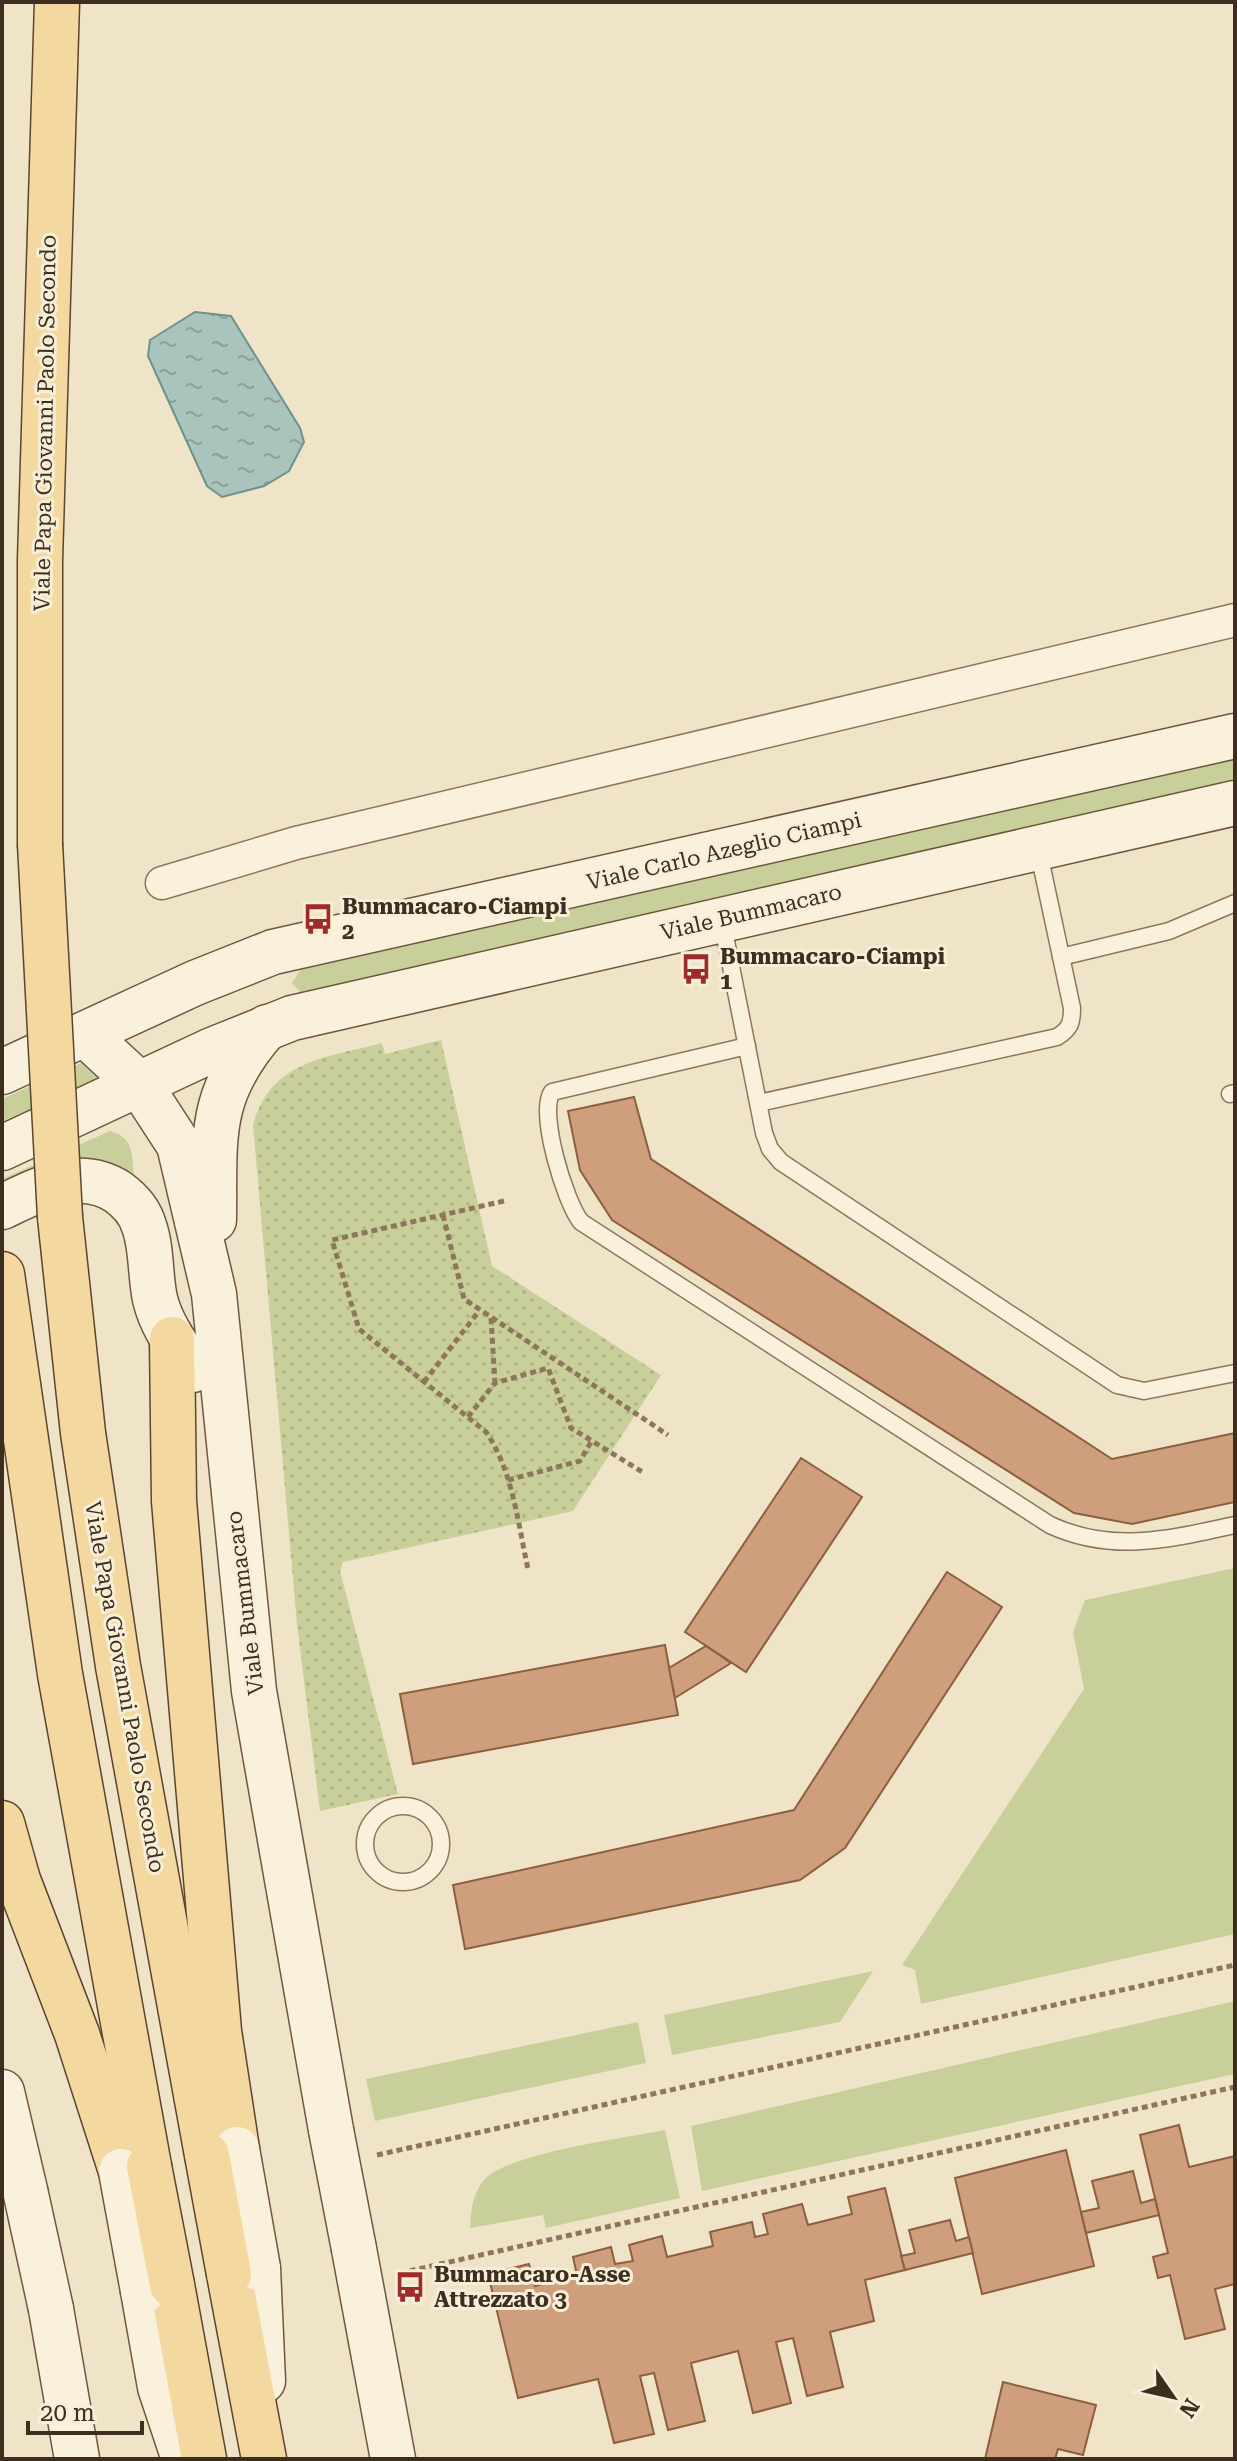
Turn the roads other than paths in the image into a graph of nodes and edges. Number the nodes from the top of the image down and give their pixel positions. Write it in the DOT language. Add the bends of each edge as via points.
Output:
graph roads {
  1 [pos="57,2"];
  2 [pos="1235,620"];
  3 [pos="1235,736"];
  4 [pos="1235,803"];
  5 [pos="1038,847"];
  6 [pos="162,883"];
  7 [pos="1235,903"];
  8 [pos="722,918"];
  9 [pos="273,952"];
  10 [pos="1061,957"];
  11 [pos="280,1022"];
  12 [pos="86,1035"];
  13 [pos="747,1046"];
  14 [pos="2,1072"];
  15 [pos="147,1094"];
  16 [pos="759,1103"];
  17 [pos="2,1148"];
  18 [pos="2,1207"];
  19 [pos="2,1274"];
  20 [pos="214,1294"];
  21 [pos="172,1339"];
  22 [pos="1235,1373"];
  23 [pos="223,1415"];
  24 [pos="1235,1525"];
  25 [pos="2,1823"];
  26 [pos="440,1833"];
  27 [pos="2,2092"];
  28 [pos="222,2152"];
  29 [pos="135,2168"];
  30 [pos="158,2288"];
  31 [pos="77,2459"];
  32 [pos="184,2459"];
  33 [pos="204,2459"];
  34 [pos="265,2459"];
  35 [pos="393,2459"];
  1 -- 28 [label="main road, Viale Papa Giovanni Paolo Secondo, bridge" via="40,560 40,844 60,1217 83,1433 118,1666"];
  2 -- 6 [label="street" via="296,843"];
  3 -- 9 [label="main road, Viale Carlo Azeglio Ciampi"];
  4 -- 5 [label="main road, Viale Bummacaro"];
  5 -- 8 [label="main road, Viale Bummacaro"];
  5 -- 10 [label="lane"];
  7 -- 10 [label="lane" via="1169,931"];
  8 -- 11 [label="main road, Viale Bummacaro"];
  8 -- 13 [label="lane"];
  9 -- 11 [label="main road" via="268,967"];
  9 -- 12 [label="main road, Viale Carlo Azeglio Ciampi"];
  10 -- 16 [label="lane" via="1072,1023 1057,1037"];
  11 -- 15 [label="main road, Viale Bummacaro"];
  11 -- 20 [label="main road" via="238,1064 220,1101"];
  12 -- 14 [label="main road, Viale Carlo Azeglio Ciampi"];
  12 -- 15 [label="main road, Viale Bummacaro"];
  13 -- 16 [label="lane"];
  13 -- 24 [label="lane" via="552,1092 545,1108 568,1202 581,1222 1059,1529 1136,1544"];
  15 -- 17 [label="main road, Viale Bummacaro"];
  15 -- 20 [label="main road, Viale Bummacaro" via="179,1145"];
  15 -- 21 [label="main road" via="171,1267"];
  16 -- 22 [label="lane" via="770,1149 796,1174 1117,1385 1144,1391"];
  18 -- 21 [label="main road" via="70,1179 102,1183 131,1202 145,1226 156,1302"];
  19 -- 29 [label="main road"];
  20 -- 23 [label="main road, Viale Bummacaro"];
  21 -- 23 [label="main road"];
  21 -- 28 [label="main road" via="175,1516 219,2031"];
  23 -- 35 [label="main road, Viale Bummacaro, bridge" via="254,1691 346,2144 357,2265"];
  25 -- 29 [label="main road" via="18,1880 77,2034"];
  26 -- 26 [label="lane" via="426,1813 390,1808 371,1825 366,1850 378,1872 389,1879 413,1881 433,1868 442,1845"];
  27 -- 31 [label="main road, bridge" via="51,2309"];
  28 -- 34 [label="main road, bridge" via="243,2271"];
  29 -- 30 [label="main road, bridge"];
  30 -- 32 [label="main road" via="160,2387"];
  30 -- 33 [label="main road"];
}
